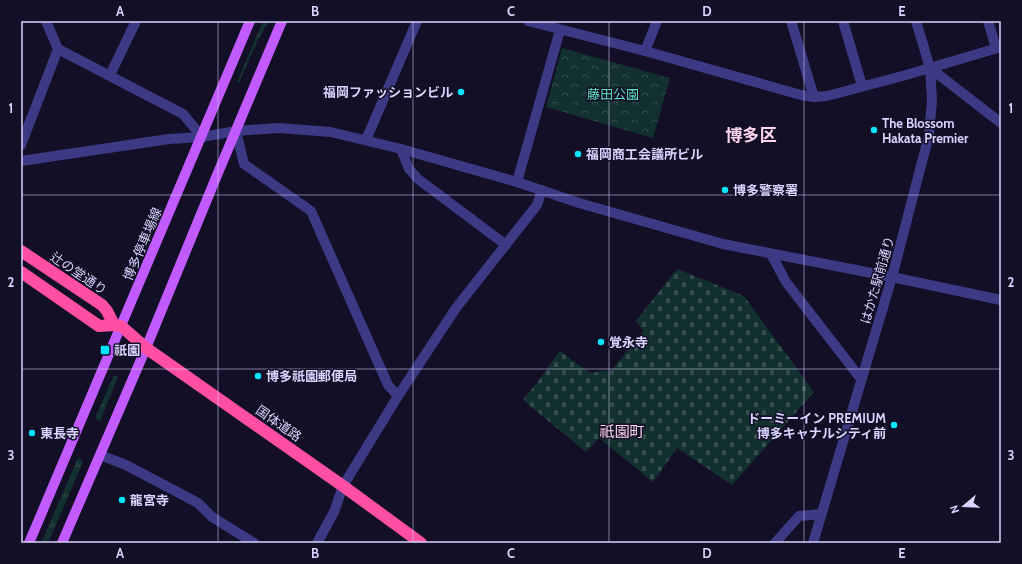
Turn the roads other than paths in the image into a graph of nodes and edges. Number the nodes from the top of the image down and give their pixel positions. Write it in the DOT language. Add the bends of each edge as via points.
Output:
graph roads {
  1 [pos="46,21"];
  2 [pos="136,21"];
  3 [pos="250,21"];
  4 [pos="282,21"];
  5 [pos="417,21"];
  6 [pos="657,21"];
  7 [pos="791,21"];
  8 [pos="843,21"];
  9 [pos="916,21"];
  10 [pos="988,21"];
  11 [pos="535,22"];
  12 [pos="560,30"];
  13 [pos="998,47"];
  14 [pos="58,49"];
  15 [pos="645,51"];
  16 [pos="930,68"];
  17 [pos="110,75"];
  18 [pos="862,86"];
  19 [pos="814,97"];
  20 [pos="1001,123"];
  21 [pos="236,131"];
  22 [pos="202,137"];
  23 [pos="366,140"];
  24 [pos="21,144"];
  25 [pos="401,149"];
  26 [pos="21,162"];
  27 [pos="517,182"];
  28 [pos="542,190"];
  29 [pos="506,245"];
  30 [pos="21,252"];
  31 [pos="771,254"];
  32 [pos="21,272"];
  33 [pos="892,277"];
  34 [pos="1001,300"];
  35 [pos="117,326"];
  36 [pos="146,348"];
  37 [pos="861,380"];
  38 [pos="398,396"];
  39 [pos="100,455"];
  40 [pos="343,486"];
  41 [pos="821,514"];
  42 [pos="29,543"];
  43 [pos="62,543"];
  44 [pos="254,543"];
  45 [pos="317,543"];
  46 [pos="421,543"];
  47 [pos="776,543"];
  48 [pos="813,543"];
  1 -- 14 [label="street"];
  2 -- 17 [label="street"];
  3 -- 22 [label="main road, 博多停車場線"];
  4 -- 21 [label="main road"];
  5 -- 23 [label="street"];
  6 -- 15 [label="street"];
  7 -- 19 [label="street"];
  8 -- 18 [label="street"];
  9 -- 16 [label="street, はかた駅前通り"];
  10 -- 13 [label="street"];
  11 -- 12 [label="street"];
  12 -- 15 [label="street"];
  12 -- 27 [label="street"];
  13 -- 16 [label="street"];
  14 -- 17 [label="street"];
  14 -- 24 [label="street"];
  15 -- 19 [label="street"];
  16 -- 18 [label="street"];
  16 -- 20 [label="street"];
  16 -- 33 [label="street, はかた駅前通り" via="932,100 929,135"];
  17 -- 22 [label="street" via="183,114"];
  18 -- 19 [label="street"];
  21 -- 22 [label="street"];
  21 -- 23 [label="street" via="278,128 331,132"];
  21 -- 36 [label="main road"];
  21 -- 38 [label="street" via="244,164 311,211 388,385"];
  22 -- 26 [label="street" via="168,139"];
  22 -- 35 [label="main road, 博多停車場線"];
  23 -- 25 [label="street"];
  25 -- 27 [label="street"];
  25 -- 29 [label="street" via="409,169 418,179"];
  27 -- 28 [label="street"];
  28 -- 29 [label="street" via="537,205"];
  28 -- 31 [label="street" via="635,220 722,244"];
  29 -- 38 [label="street" via="456,308"];
  30 -- 35 [label="highway, 辻の堂通り" via="102,306"];
  31 -- 33 [label="street"];
  31 -- 37 [label="street" via="786,282"];
  32 -- 35 [label="highway" via="99,326"];
  33 -- 34 [label="street"];
  33 -- 37 [label="street, はかた駅前通り"];
  35 -- 36 [label="highway, 国体道路"];
  35 -- 42 [label="main road, 博多停車場線"];
  36 -- 39 [label="main road"];
  36 -- 40 [label="highway, 国体道路"];
  37 -- 41 [label="street, はかた駅前通り"];
  38 -- 40 [label="street"];
  39 -- 43 [label="main road"];
  39 -- 44 [label="street" via="126,465 198,503 212,517"];
  40 -- 45 [label="street" via="334,512"];
  40 -- 46 [label="highway, 国体道路"];
  41 -- 47 [label="street" via="799,516"];
  41 -- 48 [label="street, はかた駅前通り"];
}
